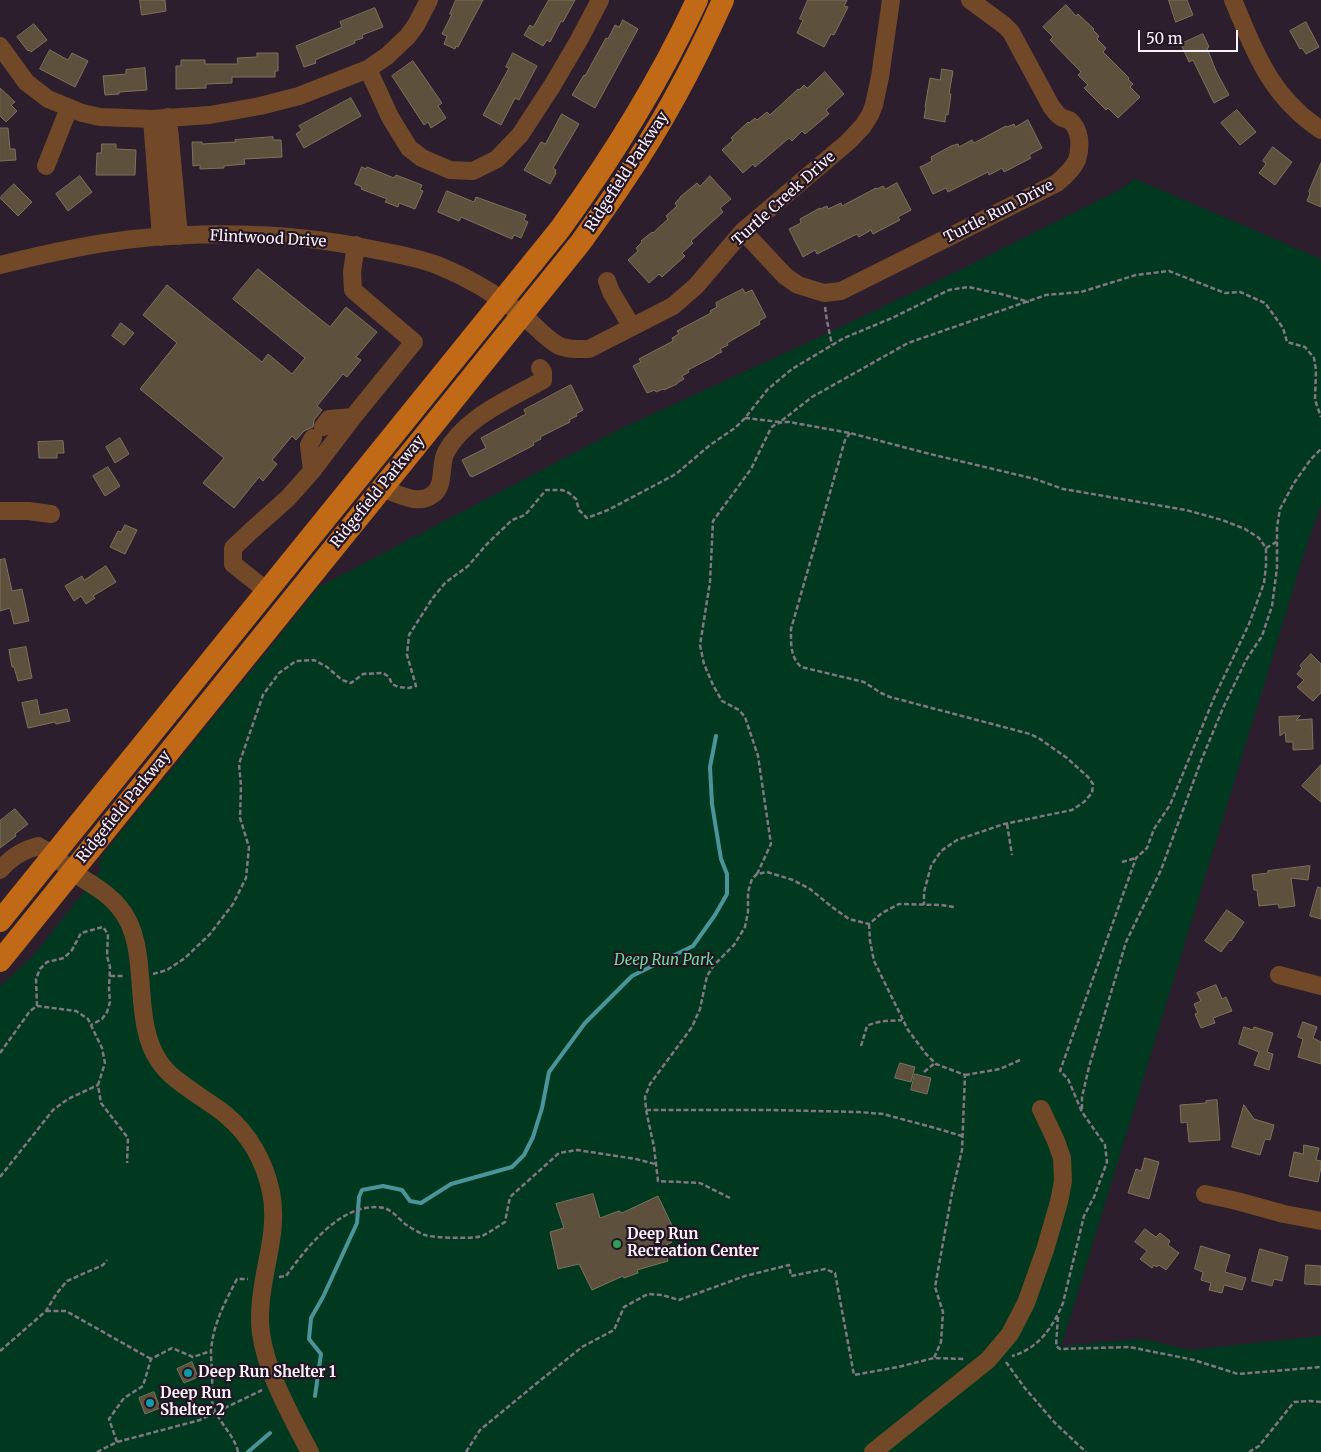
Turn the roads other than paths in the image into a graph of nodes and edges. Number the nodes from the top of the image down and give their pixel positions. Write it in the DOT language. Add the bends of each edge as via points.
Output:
graph roads {
  1 [pos="429,0"];
  2 [pos="600,0"];
  3 [pos="697,0"];
  4 [pos="723,0"];
  5 [pos="891,0"];
  6 [pos="970,0"];
  7 [pos="1233,0"];
  8 [pos="0,46"];
  9 [pos="368,69"];
  10 [pos="69,108"];
  11 [pos="160,118"];
  12 [pos="1321,130"];
  13 [pos="46,166"];
  14 [pos="743,231"];
  15 [pos="179,236"];
  16 [pos="161,237"];
  17 [pos="356,246"];
  18 [pos="0,265"];
  19 [pos="607,281"];
  20 [pos="503,300"];
  21 [pos="522,314"];
  22 [pos="632,327"];
  23 [pos="540,368"];
  24 [pos="353,417"];
  25 [pos="312,471"];
  26 [pos="382,488"];
  27 [pos="0,511"];
  28 [pos="51,514"];
  29 [pos="267,591"];
  30 [pos="53,855"];
  31 [pos="0,870"];
  32 [pos="72,871"];
  33 [pos="0,921"];
  34 [pos="0,961"];
  35 [pos="1279,975"];
  36 [pos="1321,986"];
  37 [pos="1041,1109"];
  38 [pos="1205,1194"];
  39 [pos="1321,1221"];
  40 [pos="310,1452"];
  41 [pos="873,1452"];
  1 -- 9 [label="street" via="408,36"];
  2 -- 9 [label="street" via="520,136 497,159 473,171 450,170 436,165 409,148 390,117"];
  3 -- 20 [label="main road, Ridgefield Parkway" via="658,78 607,162 560,229"];
  4 -- 21 [label="main road, Ridgefield Parkway" via="692,65 623,183 581,242"];
  5 -- 14 [label="street, Turtle Creek Drive" via="874,105 863,126"];
  6 -- 14 [label="street, Turtle Run Drive" via="1011,32 1051,106 1076,129 1080,146 1069,172 1057,183 841,291 824,293 798,285 785,276"];
  7 -- 12 [label="street" via="1269,79 1290,104"];
  8 -- 10 [label="street" via="26,82 48,99"];
  9 -- 11 [label="street" via="299,96 260,106 210,115"];
  10 -- 11 [label="street" via="100,117"];
  10 -- 13 [label="street"];
  11 -- 15 [label="street"];
  11 -- 16 [label="street"];
  14 -- 22 [label="street, Turtle Creek Drive" via="696,286 673,306"];
  15 -- 16 [label="street, Flintwood Drive"];
  15 -- 17 [label="street, Flintwood Drive" via="255,235"];
  16 -- 18 [label="street, Flintwood Drive" via="76,248"];
  17 -- 20 [label="street, Flintwood Drive" via="435,264"];
  17 -- 24 [label="street" via="353,290 414,342"];
  19 -- 22 [label="street"];
  20 -- 21 [label="street, Flintwood Drive"];
  20 -- 29 [label="main road, Ridgefield Parkway"];
  21 -- 22 [label="street, Turtle Creek Drive" via="556,344 574,350 588,349"];
  21 -- 26 [label="main road, Ridgefield Parkway"];
  23 -- 26 [label="street" via="543,380 476,418 459,434 445,453 440,485 433,495 415,500"];
  24 -- 25 [label="street"];
  24 -- 25 [label="street" via="329,419 318,432 309,444"];
  25 -- 29 [label="street" via="288,498 233,548 233,564"];
  26 -- 32 [label="main road, Ridgefield Parkway"];
  27 -- 28 [label="street"];
  29 -- 30 [label="main road, Ridgefield Parkway"];
  30 -- 31 [label="street" via="38,846 13,857"];
  30 -- 32 [label="street"];
  30 -- 33 [label="main road, Ridgefield Parkway"];
  32 -- 34 [label="main road, Ridgefield Parkway"];
  32 -- 40 [label="street" via="119,906 127,919 136,949 146,1031 158,1060 166,1071 238,1126 251,1143 267,1176 274,1215 261,1298 261,1333 276,1382"];
  35 -- 36 [label="street"];
  37 -- 41 [label="street" via="1062,1158 1063,1181 1045,1250 1026,1303 1010,1334 988,1360"];
  38 -- 39 [label="street"];
}
